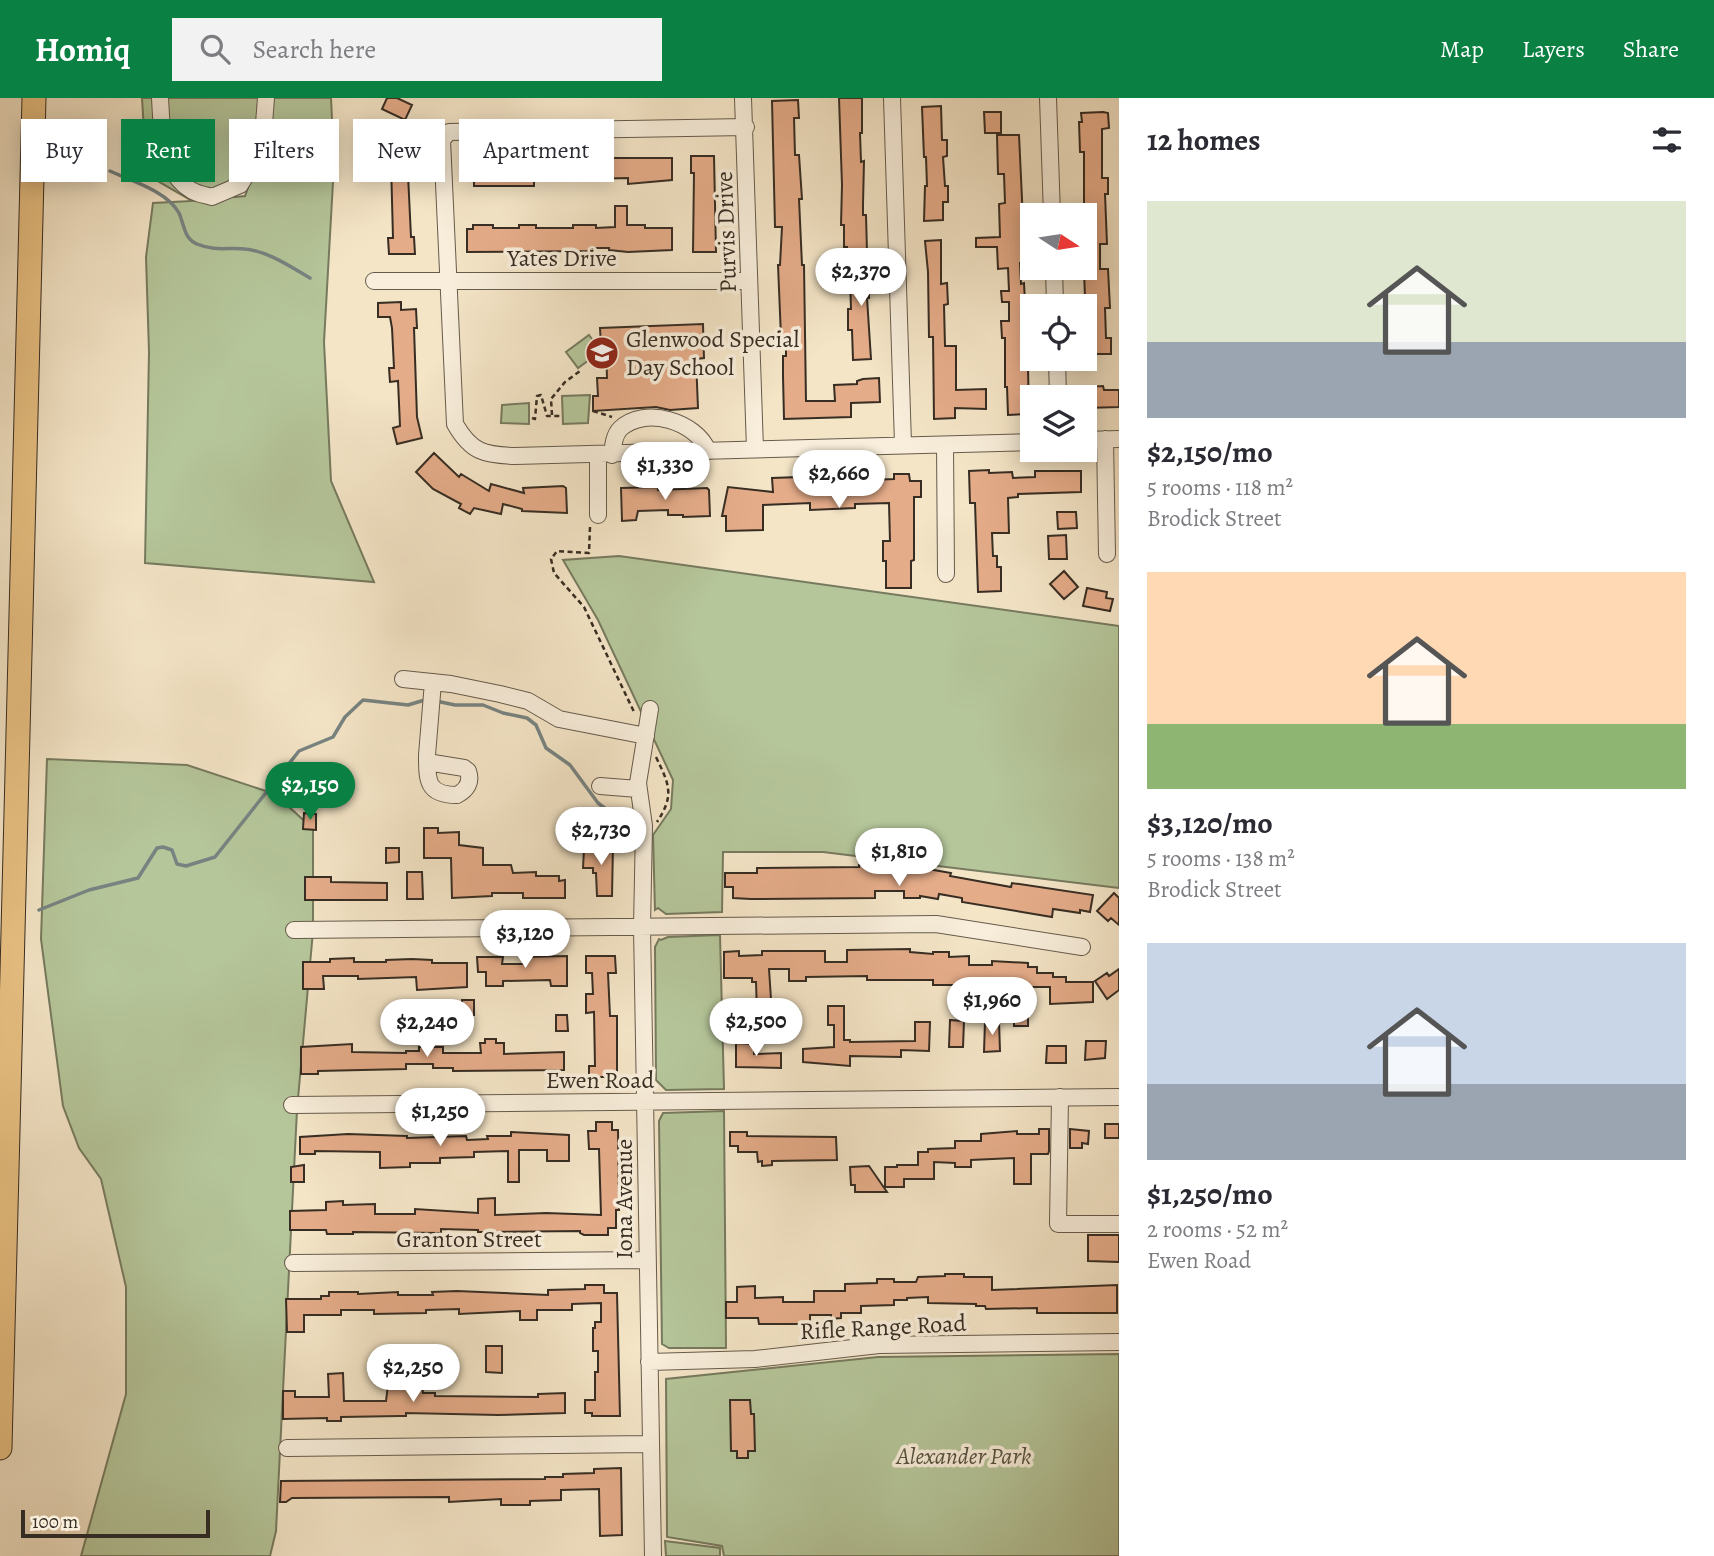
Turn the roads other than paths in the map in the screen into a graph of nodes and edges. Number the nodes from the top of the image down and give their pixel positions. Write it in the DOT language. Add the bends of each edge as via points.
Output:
graph roads {
  1 [pos="34,98"];
  2 [pos="160,98"];
  3 [pos="266,98"];
  4 [pos="743,98"];
  5 [pos="892,98"];
  6 [pos="1048,98"];
  7 [pos="746,127"];
  8 [pos="1052,203"];
  9 [pos="374,281"];
  10 [pos="447,281"];
  11 [pos="749,281"];
  12 [pos="1112,439"];
  13 [pos="1020,442"];
  14 [pos="903,444"];
  15 [pos="945,445"];
  16 [pos="755,449"];
  17 [pos="708,452"];
  18 [pos="605,455"];
  19 [pos="598,515"];
  20 [pos="1107,554"];
  21 [pos="946,574"];
  22 [pos="403,679"];
  23 [pos="433,682"];
  24 [pos="650,709"];
  25 [pos="646,736"];
  26 [pos="427,762"];
  27 [pos="600,786"];
  28 [pos="638,789"];
  29 [pos="642,927"];
  30 [pos="294,930"];
  31 [pos="1082,947"];
  32 [pos="6,988"];
  33 [pos="1060,1097"];
  34 [pos="1119,1097"];
  35 [pos="646,1102"];
  36 [pos="292,1105"];
  37 [pos="1119,1224"];
  38 [pos="647,1260"];
  39 [pos="293,1264"];
  40 [pos="1119,1342"];
  41 [pos="649,1362"];
  42 [pos="650,1444"];
  43 [pos="0,1448"];
  44 [pos="287,1448"];
  45 [pos="653,1556"];
  1 -- 32 [label="highway"];
  2 -- 3 [label="street" via="166,155 175,177 192,191 212,197 240,185 262,149"];
  4 -- 7 [label="street, Purvis Drive"];
  5 -- 14 [label="street"];
  6 -- 8 [label="street"];
  7 -- 10 [label="street" via="449,132 442,140"];
  7 -- 11 [label="street, Purvis Drive"];
  9 -- 10 [label="street, Yates Drive"];
  10 -- 11 [label="street, Yates Drive"];
  10 -- 18 [label="street" via="455,424 464,439 490,455"];
  11 -- 16 [label="street, Purvis Drive"];
  12 -- 20 [label="street"];
  13 -- 15 [label="street"];
  14 -- 15 [label="street"];
  14 -- 16 [label="street"];
  15 -- 21 [label="street"];
  16 -- 17 [label="street"];
  17 -- 18 [label="street"];
  17 -- 18 [label="street" via="704,440 691,429 675,421 644,419 619,430"];
  18 -- 19 [label="street"];
  22 -- 23 [label="street"];
  23 -- 25 [label="street" via="528,701 559,719"];
  23 -- 26 [label="street"];
  24 -- 25 [label="street, Iona Avenue"];
  25 -- 28 [label="street, Iona Avenue"];
  27 -- 28 [label="street"];
  28 -- 29 [label="street, Iona Avenue" via="644,826"];
  29 -- 30 [label="street"];
  29 -- 31 [label="street" via="936,924"];
  29 -- 35 [label="street, Iona Avenue"];
  32 -- 43 [label="highway"];
  33 -- 34 [label="street, Ewen Road"];
  33 -- 35 [label="street, Ewen Road"];
  33 -- 37 [label="street" via="1058,1224"];
  35 -- 36 [label="street, Ewen Road"];
  35 -- 38 [label="street, Iona Avenue"];
  38 -- 39 [label="street, Granton Street"];
  38 -- 41 [label="street, Iona Avenue"];
  40 -- 41 [label="street, Rifle Range Road" via="879,1345 755,1359"];
  41 -- 42 [label="street, Iona Avenue"];
  42 -- 44 [label="street"];
  42 -- 45 [label="street, Iona Avenue"];
}
